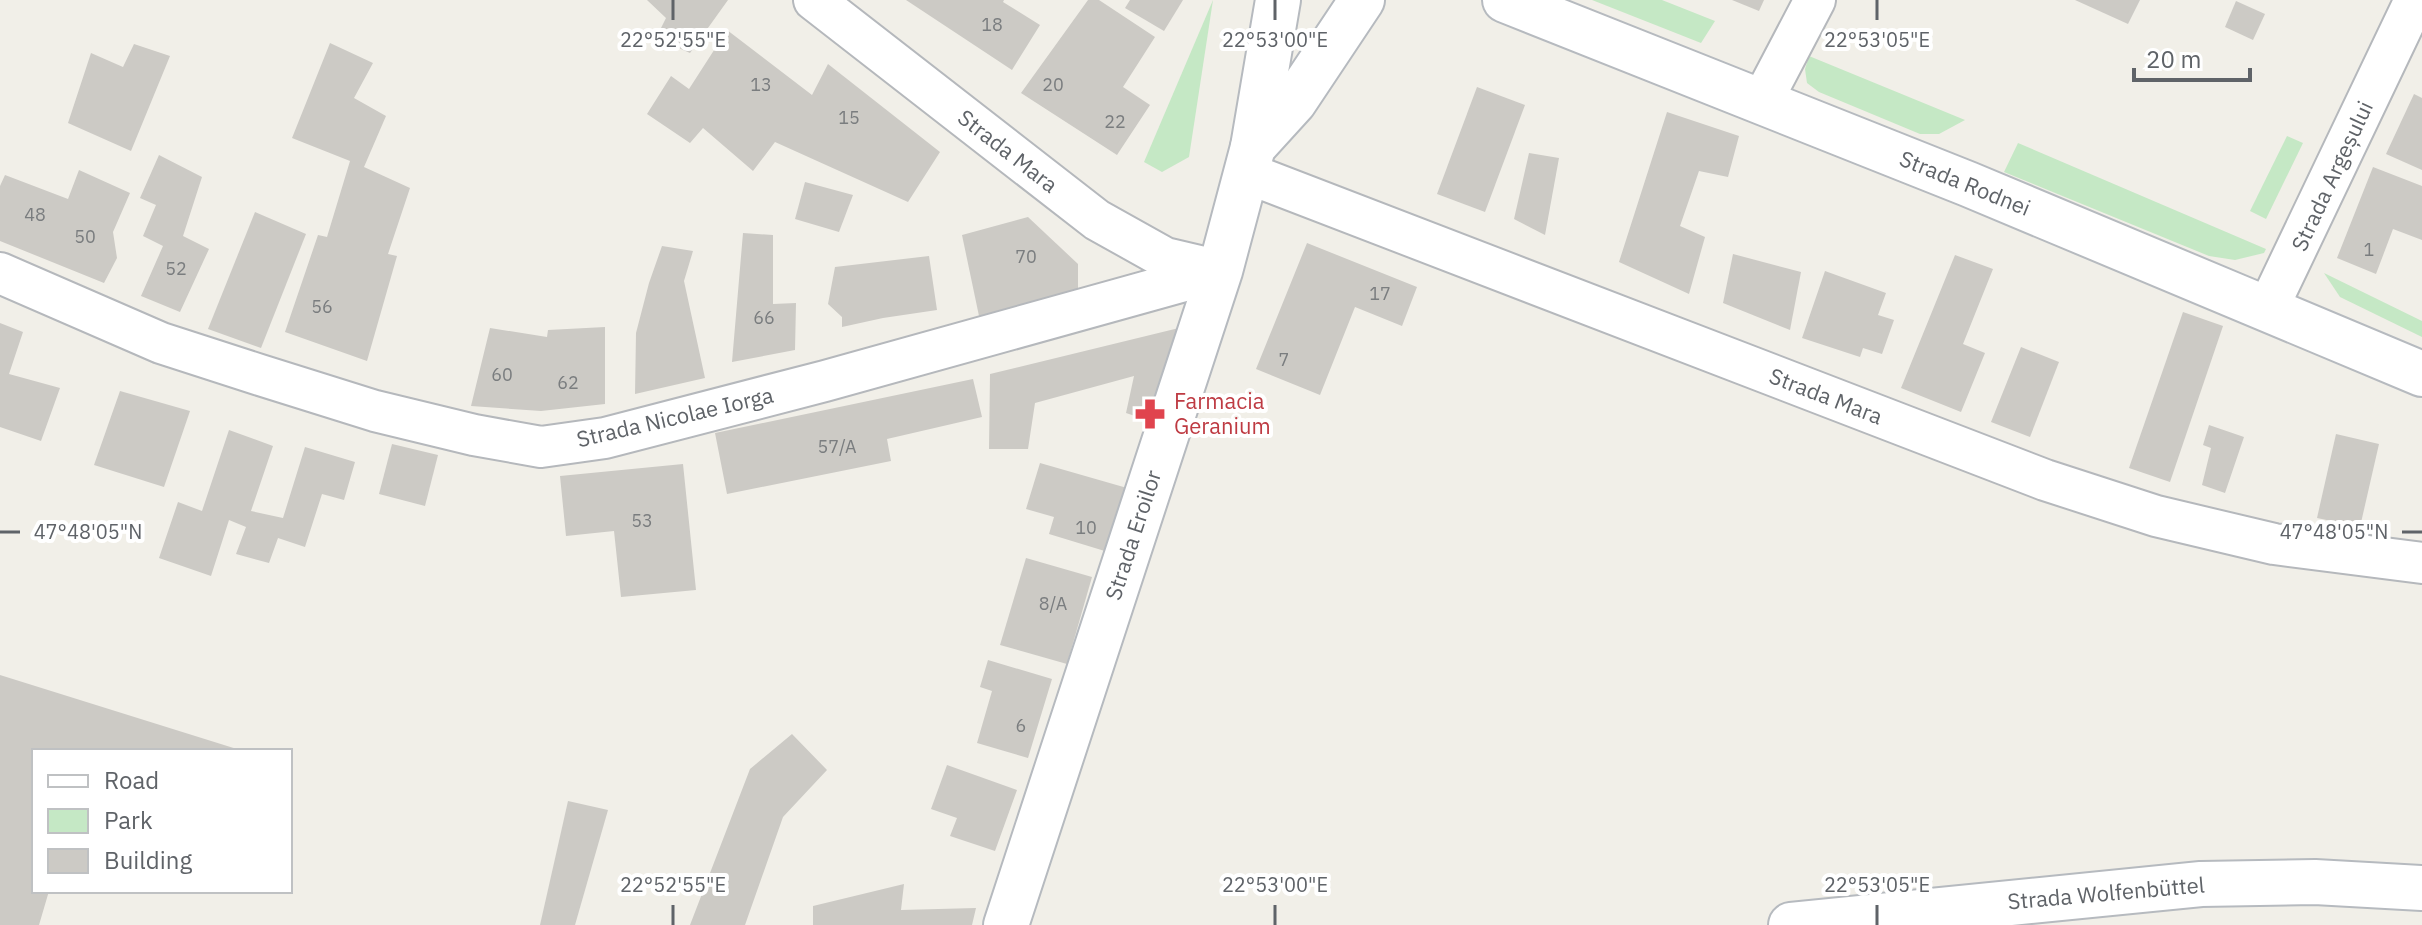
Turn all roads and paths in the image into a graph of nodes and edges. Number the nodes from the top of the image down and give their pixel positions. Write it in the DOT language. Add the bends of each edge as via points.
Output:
graph roads {
  1 [pos="814,0"];
  2 [pos="1278,0"];
  3 [pos="1362,0"];
  4 [pos="1505,0"];
  5 [pos="1815,0"];
  6 [pos="2415,0"];
  7 [pos="1762,101"];
  8 [pos="1250,160"];
  9 [pos="1220,271"];
  10 [pos="0,273"];
  11 [pos="2268,308"];
  12 [pos="2422,374"];
  13 [pos="2422,563"];
  14 [pos="2422,888"];
  15 [pos="1006,925"];
  16 [pos="1791,925"];
  1 -- 9 [label="street, Strada Mara" via="1097,220 1165,258"];
  2 -- 8 [label="main road, Strada Eroilor"];
  3 -- 8 [label="main road"];
  4 -- 7 [label="main road, Strada Rodnei"];
  5 -- 7 [label="street"];
  6 -- 11 [label="street, Strada Argeșului"];
  7 -- 11 [label="main road, Strada Rodnei"];
  8 -- 9 [label="main road, Strada Eroilor"];
  8 -- 13 [label="street, Strada Mara" via="2045,480 2156,516 2274,544"];
  9 -- 10 [label="street, Strada Nicolae Iorga" via="825,381 605,438 541,447 375,411 260,375 161,343"];
  9 -- 15 [label="main road, Strada Eroilor"];
  11 -- 12 [label="main road, Strada Rodnei"];
  14 -- 16 [label="main road, Strada Wolfenbüttel" via="2315,882 2201,884"];
}
